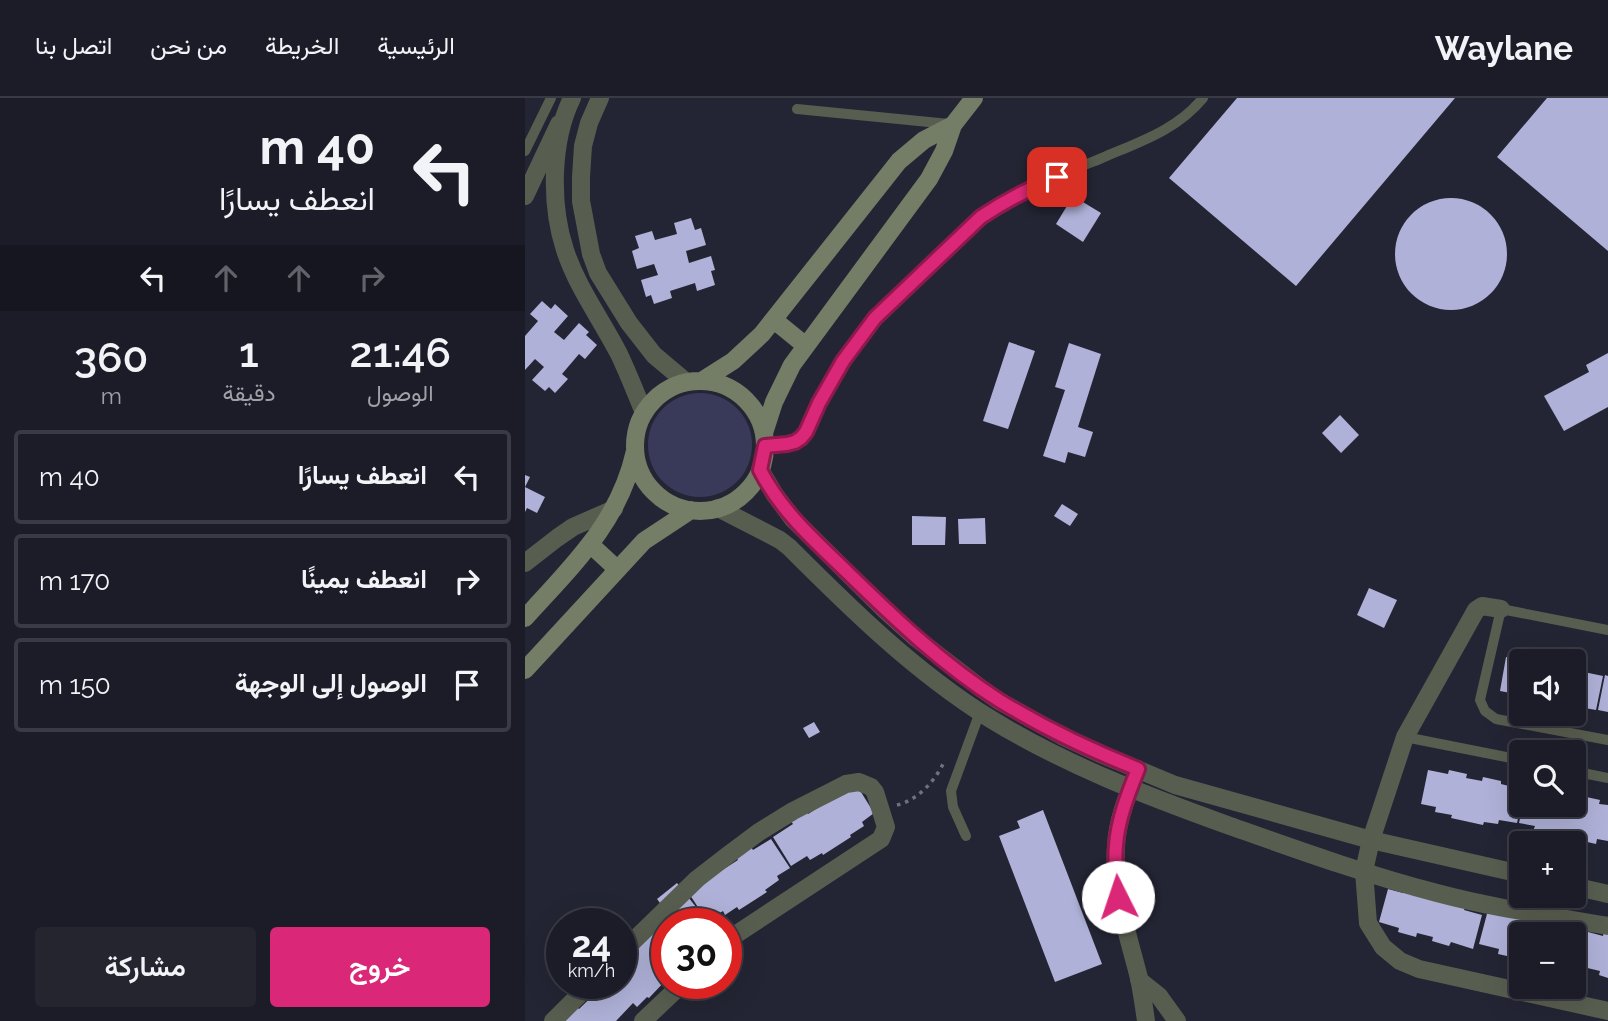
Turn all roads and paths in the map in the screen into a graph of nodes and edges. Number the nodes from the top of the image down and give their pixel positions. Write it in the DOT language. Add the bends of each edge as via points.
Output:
graph roads {
  1 [pos="551,98"];
  2 [pos="600,98"];
  3 [pos="974,98"];
  4 [pos="1203,98"];
  5 [pos="569,105"];
  6 [pos="797,109"];
  7 [pos="953,125"];
  8 [pos="525,151"];
  9 [pos="525,196"];
  10 [pos="774,320"];
  11 [pos="806,346"];
  12 [pos="695,381"];
  13 [pos="643,413"];
  14 [pos="765,440"];
  15 [pos="635,448"];
  16 [pos="760,470"];
  17 [pos="718,508"];
  18 [pos="614,509"];
  19 [pos="691,510"];
  20 [pos="591,545"];
  21 [pos="525,563"];
  22 [pos="617,569"];
  23 [pos="1501,609"];
  24 [pos="525,618"];
  25 [pos="1608,629"];
  26 [pos="525,670"];
  27 [pos="999,701"];
  28 [pos="985,715"];
  29 [pos="1062,736"];
  30 [pos="1405,737"];
  31 [pos="1608,740"];
  32 [pos="1054,754"];
  33 [pos="948,755"];
  34 [pos="1509,758"];
  35 [pos="1138,769"];
  36 [pos="1586,774"];
  37 [pos="1608,778"];
  38 [pos="1130,789"];
  39 [pos="881,808"];
  40 [pos="966,836"];
  41 [pos="1371,840"];
  42 [pos="1509,871"];
  43 [pos="1364,872"];
  44 [pos="1586,889"];
  45 [pos="1608,894"];
  46 [pos="1608,926"];
  47 [pos="742,931"];
  48 [pos="637,937"];
  49 [pos="1139,980"];
  50 [pos="575,999"];
  51 [pos="666,999"];
  52 [pos="1608,1011"];
  53 [pos="553,1021"];
  54 [pos="643,1021"];
  55 [pos="1146,1021"];
  56 [pos="1177,1021"];
  1 -- 8 [label="lane"];
  2 -- 12 [label="street" via="583,146 581,177 591,254 629,323 654,355"];
  3 -- 7 [label="main road"];
  4 -- 14 [label="lane" via="1185,117 1158,134 1031,188 981,217 875,318 843,361 801,438 787,444"];
  5 -- 9 [label="street"];
  5 -- 13 [label="street" via="557,143 555,177 565,248"];
  6 -- 7 [label="lane"];
  7 -- 10 [label="main road" via="899,160"];
  7 -- 11 [label="main road" via="929,179"];
  10 -- 11 [label="main road"];
  10 -- 12 [label="main road" via="733,360"];
  11 -- 14 [label="main road" via="783,383"];
  12 -- 13 [label="main road" via="669,388"];
  12 -- 14 [label="main road" via="724,385 743,396 757,413"];
  13 -- 15 [label="main road"];
  14 -- 16 [label="main road"];
  15 -- 18 [label="main road"];
  15 -- 19 [label="main road" via="640,470 652,489 670,503"];
  16 -- 17 [label="main road" via="743,494"];
  16 -- 27 [label="street" via="793,519 885,610"];
  17 -- 19 [label="main road"];
  17 -- 28 [label="street" via="780,540 904,656"];
  18 -- 20 [label="main road"];
  18 -- 21 [label="street" via="565,532"];
  19 -- 22 [label="main road" via="644,541"];
  20 -- 22 [label="main road"];
  20 -- 24 [label="main road"];
  22 -- 26 [label="main road"];
  23 -- 25 [label="lane"];
  23 -- 30 [label="street" via="1482,606 1476,610"];
  23 -- 31 [label="lane" via="1481,700 1485,711 1496,719"];
  27 -- 28 [label="street"];
  27 -- 29 [label="street"];
  28 -- 32 [label="street"];
  28 -- 40 [label="lane" via="951,791"];
  29 -- 32 [label="street"];
  29 -- 35 [label="street"];
  30 -- 34 [label="lane"];
  30 -- 41 [label="street"];
  32 -- 38 [label="street"];
  33 -- 39 [label="path" via="925,790 905,803"];
  35 -- 38 [label="street"];
  35 -- 41 [label="street" via="1175,785"];
  36 -- 37 [label="lane"];
  38 -- 43 [label="street"];
  38 -- 49 [label="street" via="1120,818 1116,870 1122,916"];
  39 -- 47 [label="street" via="886,827 877,843"];
  39 -- 48 [label="street" via="871,787 859,782 819,797 759,832 697,879"];
  41 -- 42 [label="street"];
  41 -- 43 [label="street"];
  43 -- 46 [label="street" via="1461,899"];
  43 -- 52 [label="street" via="1367,923 1399,961"];
  44 -- 45 [label="street"];
  49 -- 55 [label="street"];
  49 -- 56 [label="street" via="1159,996"];
  50 -- 53 [label="street"];
  51 -- 54 [label="street"];
}
